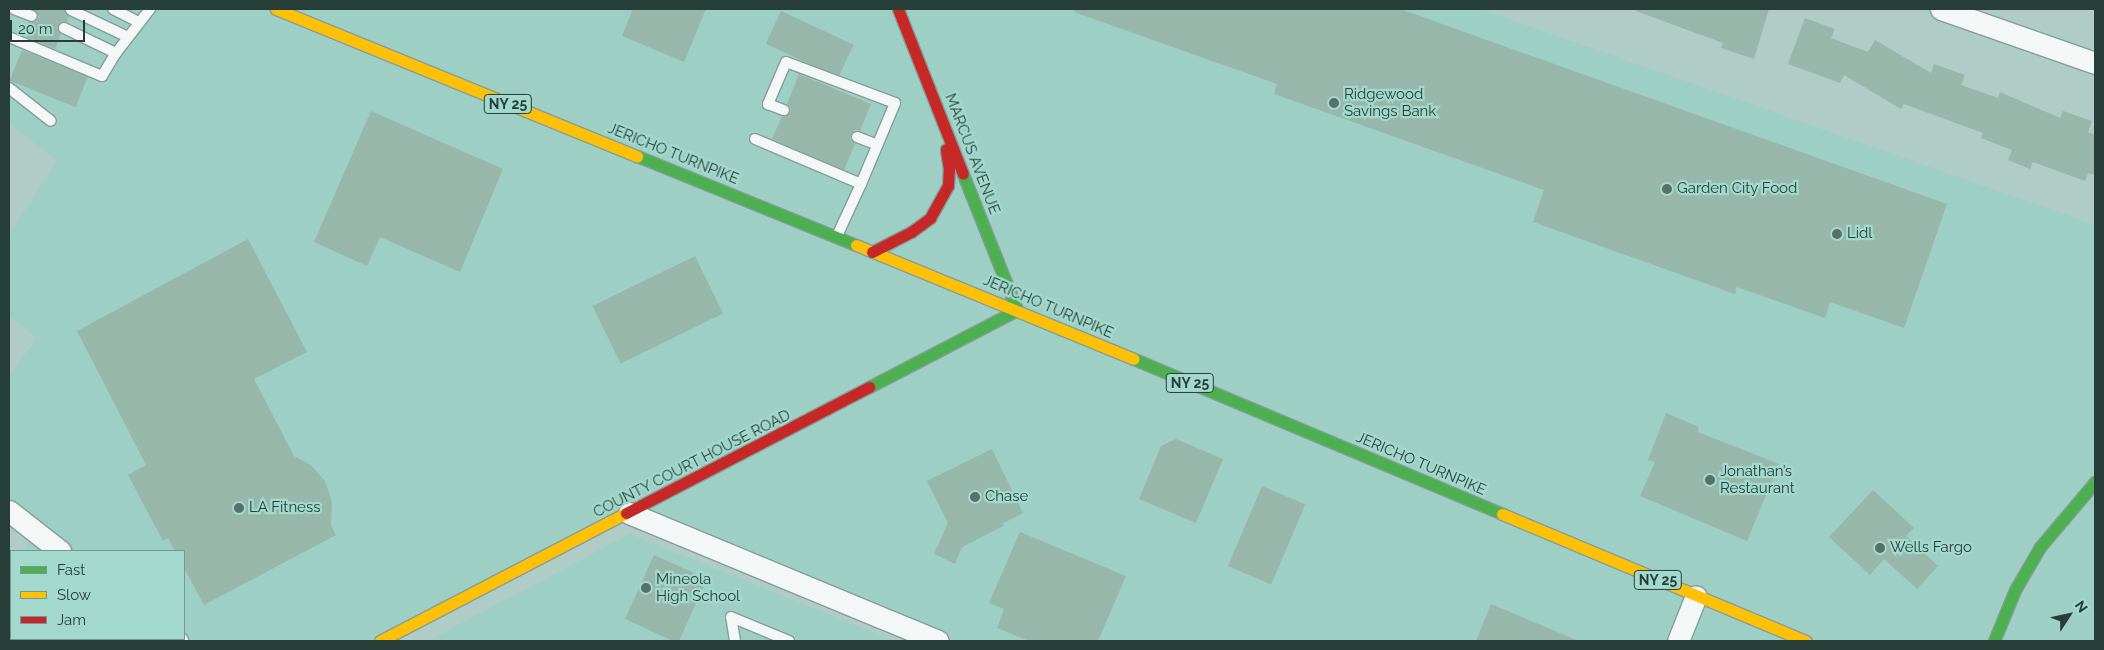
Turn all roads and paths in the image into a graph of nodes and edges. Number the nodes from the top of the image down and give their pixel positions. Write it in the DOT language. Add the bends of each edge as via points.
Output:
graph roads {
  1 [pos="14,9"];
  2 [pos="112,9"];
  3 [pos="150,9"];
  4 [pos="276,9"];
  5 [pos="898,9"];
  6 [pos="1941,9"];
  7 [pos="71,10"];
  8 [pos="32,16"];
  9 [pos="9,19"];
  10 [pos="139,22"];
  11 [pos="64,28"];
  12 [pos="9,37"];
  13 [pos="128,37"];
  14 [pos="116,53"];
  15 [pos="2095,63"];
  16 [pos="9,88"];
  17 [pos="930,88"];
  18 [pos="784,110"];
  19 [pos="51,121"];
  20 [pos="857,138"];
  21 [pos="755,139"];
  22 [pos="878,145"];
  23 [pos="861,184"];
  24 [pos="836,237"];
  25 [pos="872,252"];
  26 [pos="1017,310"];
  27 [pos="2095,482"];
  28 [pos="9,511"];
  29 [pos="629,513"];
  30 [pos="59,550"];
  31 [pos="1696,596"];
  32 [pos="380,641"];
  33 [pos="735,641"];
  34 [pos="789,641"];
  35 [pos="938,641"];
  36 [pos="1678,641"];
  37 [pos="1805,641"];
  38 [pos="1994,641"];
  1 -- 8 [label="lane"];
  1 -- 9 [label="lane"];
  2 -- 10 [label="lane"];
  3 -- 10 [label="lane"];
  4 -- 24 [label="main road, JERICHO TURNPIKE / NY 25"];
  5 -- 17 [label="main road, MARCUS AVENUE"];
  6 -- 15 [label="street"];
  7 -- 13 [label="lane"];
  10 -- 13 [label="lane"];
  11 -- 14 [label="lane"];
  12 -- 14 [label="lane" via="102,76"];
  13 -- 14 [label="lane"];
  16 -- 19 [label="lane"];
  17 -- 25 [label="main road" via="946,149 948,186 930,218"];
  17 -- 26 [label="main road, MARCUS AVENUE"];
  18 -- 22 [label="lane" via="768,104 786,62 895,103"];
  20 -- 22 [label="lane"];
  21 -- 23 [label="lane"];
  22 -- 23 [label="lane"];
  23 -- 24 [label="lane"];
  24 -- 25 [label="main road, JERICHO TURNPIKE / NY 25"];
  25 -- 26 [label="main road, JERICHO TURNPIKE / NY 25"];
  26 -- 29 [label="main road, COUNTY COURT HOUSE ROAD"];
  26 -- 31 [label="main road, JERICHO TURNPIKE / NY 25"];
  27 -- 38 [label="main road" via="2040,547 2015,590"];
  28 -- 30 [label="street"];
  29 -- 32 [label="main road, COUNTY COURT HOUSE ROAD"];
  29 -- 35 [label="street"];
  31 -- 36 [label="street"];
  31 -- 37 [label="main road, JERICHO TURNPIKE / NY 25"];
  33 -- 34 [label="lane" via="731,617"];
}
